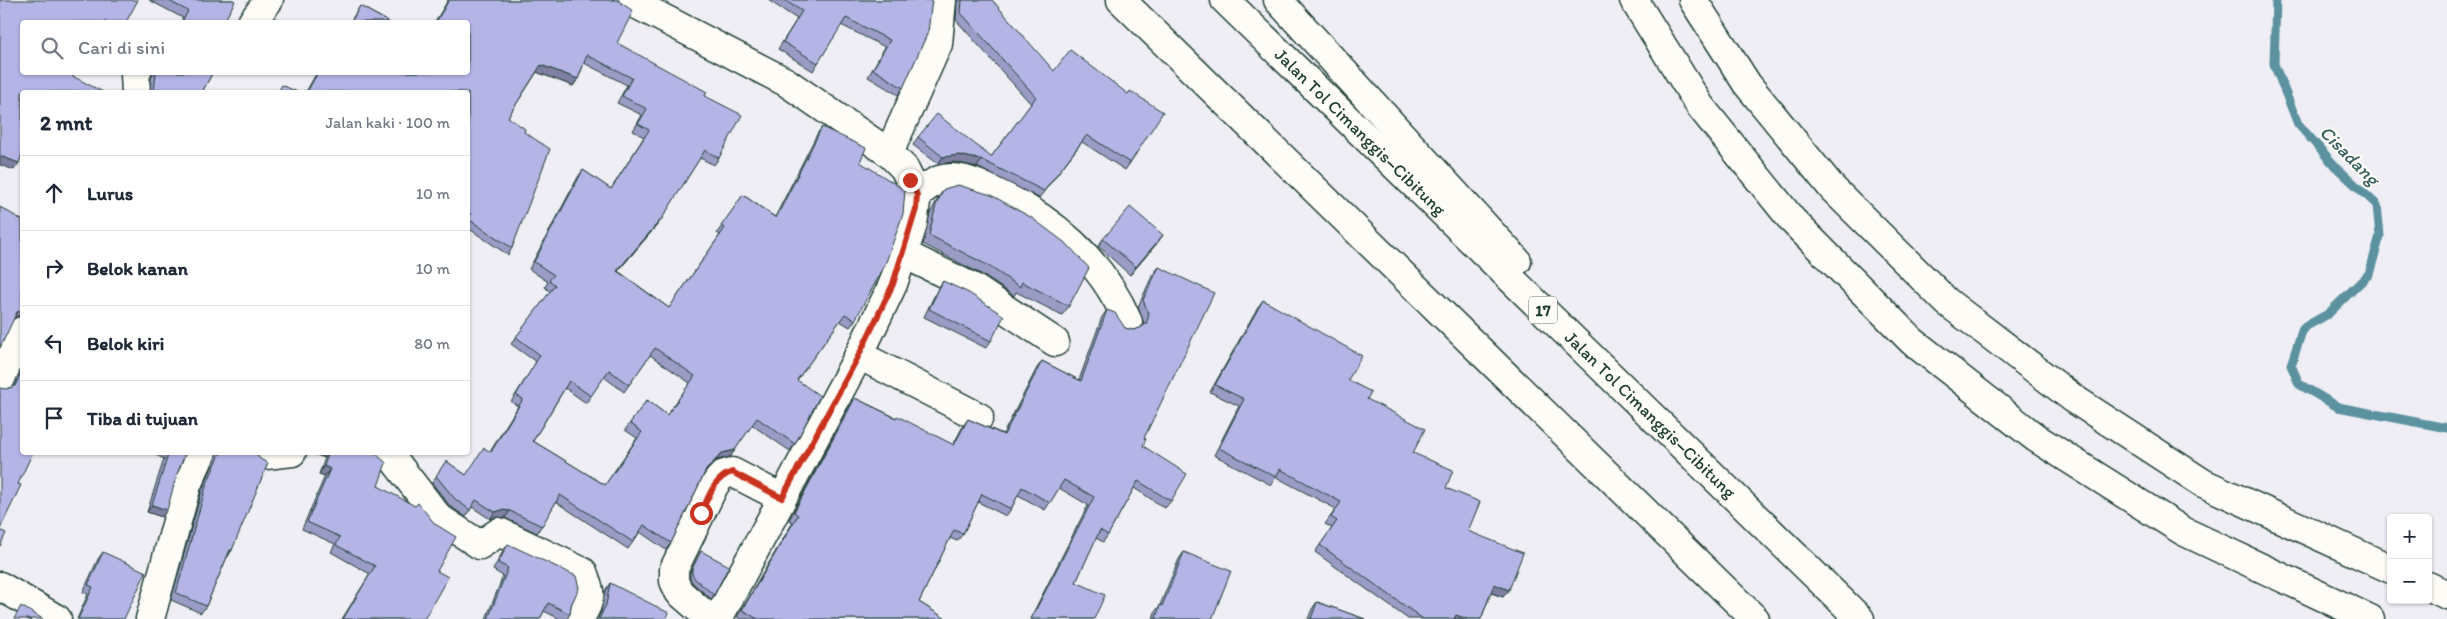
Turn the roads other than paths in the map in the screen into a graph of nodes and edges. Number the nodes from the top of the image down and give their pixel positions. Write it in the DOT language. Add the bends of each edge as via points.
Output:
graph roads {
  1 [pos="269,0"];
  2 [pos="942,0"];
  3 [pos="1121,0"];
  4 [pos="1225,0"];
  5 [pos="1278,0"];
  6 [pos="1634,0"];
  7 [pos="1693,0"];
  8 [pos="644,4"];
  9 [pos="254,20"];
  10 [pos="135,75"];
  11 [pos="136,90"];
  12 [pos="889,153"];
  13 [pos="917,195"];
  14 [pos="904,254"];
  15 [pos="1128,322"];
  16 [pos="1055,342"];
  17 [pos="20,343"];
  18 [pos="859,355"];
  19 [pos="0,381"];
  20 [pos="979,417"];
  21 [pos="201,455"];
  22 [pos="386,455"];
  23 [pos="1725,487"];
  24 [pos="782,498"];
  25 [pos="2387,567"];
  26 [pos="0,586"];
  27 [pos="2432,588"];
  28 [pos="2447,595"];
  29 [pos="57,619"];
  30 [pos="150,619"];
  31 [pos="580,619"];
  32 [pos="710,619"];
  33 [pos="718,619"];
  34 [pos="1755,619"];
  35 [pos="1860,619"];
  36 [pos="2370,619"];
  1 -- 9 [label="main road"];
  2 -- 12 [label="main road" via="938,44"];
  3 -- 34 [label="main road"];
  4 -- 23 [label="main road, Jalan Tol Cimanggis–Cibitung / 17"];
  5 -- 23 [label="main road"];
  6 -- 36 [label="main road" via="1700,106 1792,220 1912,341 2036,438 2183,531"];
  7 -- 25 [label="main road" via="1748,84 1833,189 1947,302 2074,400 2203,483"];
  8 -- 12 [label="main road" via="786,82"];
  10 -- 11 [label="main road"];
  12 -- 13 [label="main road" via="904,168"];
  13 -- 14 [label="main road" via="913,225"];
  13 -- 15 [label="main road" via="940,180 963,180 1011,199 1045,219 1082,252 1117,296"];
  14 -- 16 [label="main road" via="972,287"];
  14 -- 18 [label="main road"];
  17 -- 19 [label="main road"];
  18 -- 20 [label="main road"];
  18 -- 24 [label="main road"];
  21 -- 30 [label="main road" via="187,485"];
  22 -- 31 [label="main road" via="394,460 439,518 480,545 499,532 583,572 591,592"];
  23 -- 35 [label="main road, Jalan Tol Cimanggis–Cibitung / 17"];
  24 -- 32 [label="main road" via="732,472 722,475 714,486 681,554 674,577 682,596"];
  24 -- 33 [label="main road"];
  26 -- 29 [label="main road"];
  27 -- 28 [label="main road"];
}
